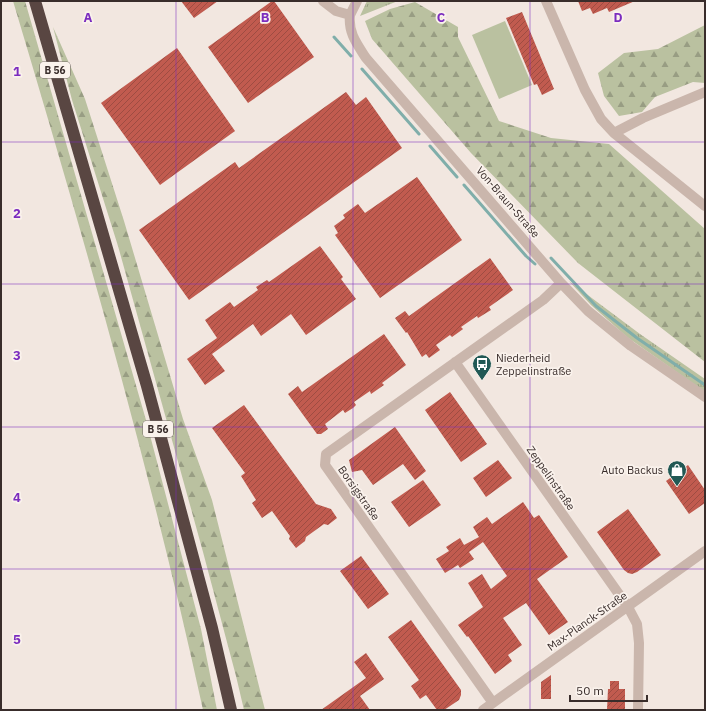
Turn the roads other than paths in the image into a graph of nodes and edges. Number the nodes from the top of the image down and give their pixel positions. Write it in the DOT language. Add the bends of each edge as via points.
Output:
graph roads {
  1 [pos="35,1"];
  2 [pos="322,1"];
  3 [pos="357,1"];
  4 [pos="546,1"];
  5 [pos="350,15"];
  6 [pos="705,92"];
  7 [pos="614,133"];
  8 [pos="705,206"];
  9 [pos="562,283"];
  10 [pos="455,362"];
  11 [pos="705,397"];
  12 [pos="705,551"];
  13 [pos="628,607"];
  14 [pos="493,703"];
  15 [pos="231,710"];
  16 [pos="483,710"];
  17 [pos="638,710"];
  1 -- 15 [label="highway, B 56" via="147,386 202,590"];
  2 -- 5 [label="street" via="336,11"];
  3 -- 5 [label="street"];
  4 -- 7 [label="street" via="585,90 601,119"];
  5 -- 9 [label="street, Von-Braun-Straße" via="352,35 366,58"];
  6 -- 7 [label="street" via="642,118"];
  7 -- 8 [label="street"];
  9 -- 10 [label="street, Borsigstraße" via="543,300"];
  9 -- 11 [label="street, Von-Braun-Straße" via="588,311 632,346"];
  10 -- 13 [label="street, Zeppelinstraße"];
  10 -- 14 [label="street, Borsigstraße" via="326,454 324,459 325,465"];
  12 -- 13 [label="street, Max-Planck-Straße"];
  13 -- 14 [label="street, Max-Planck-Straße"];
  13 -- 17 [label="street, Zeppelinstraße" via="636,624 638,637"];
  14 -- 16 [label="street, Max-Planck-Straße"];
}
